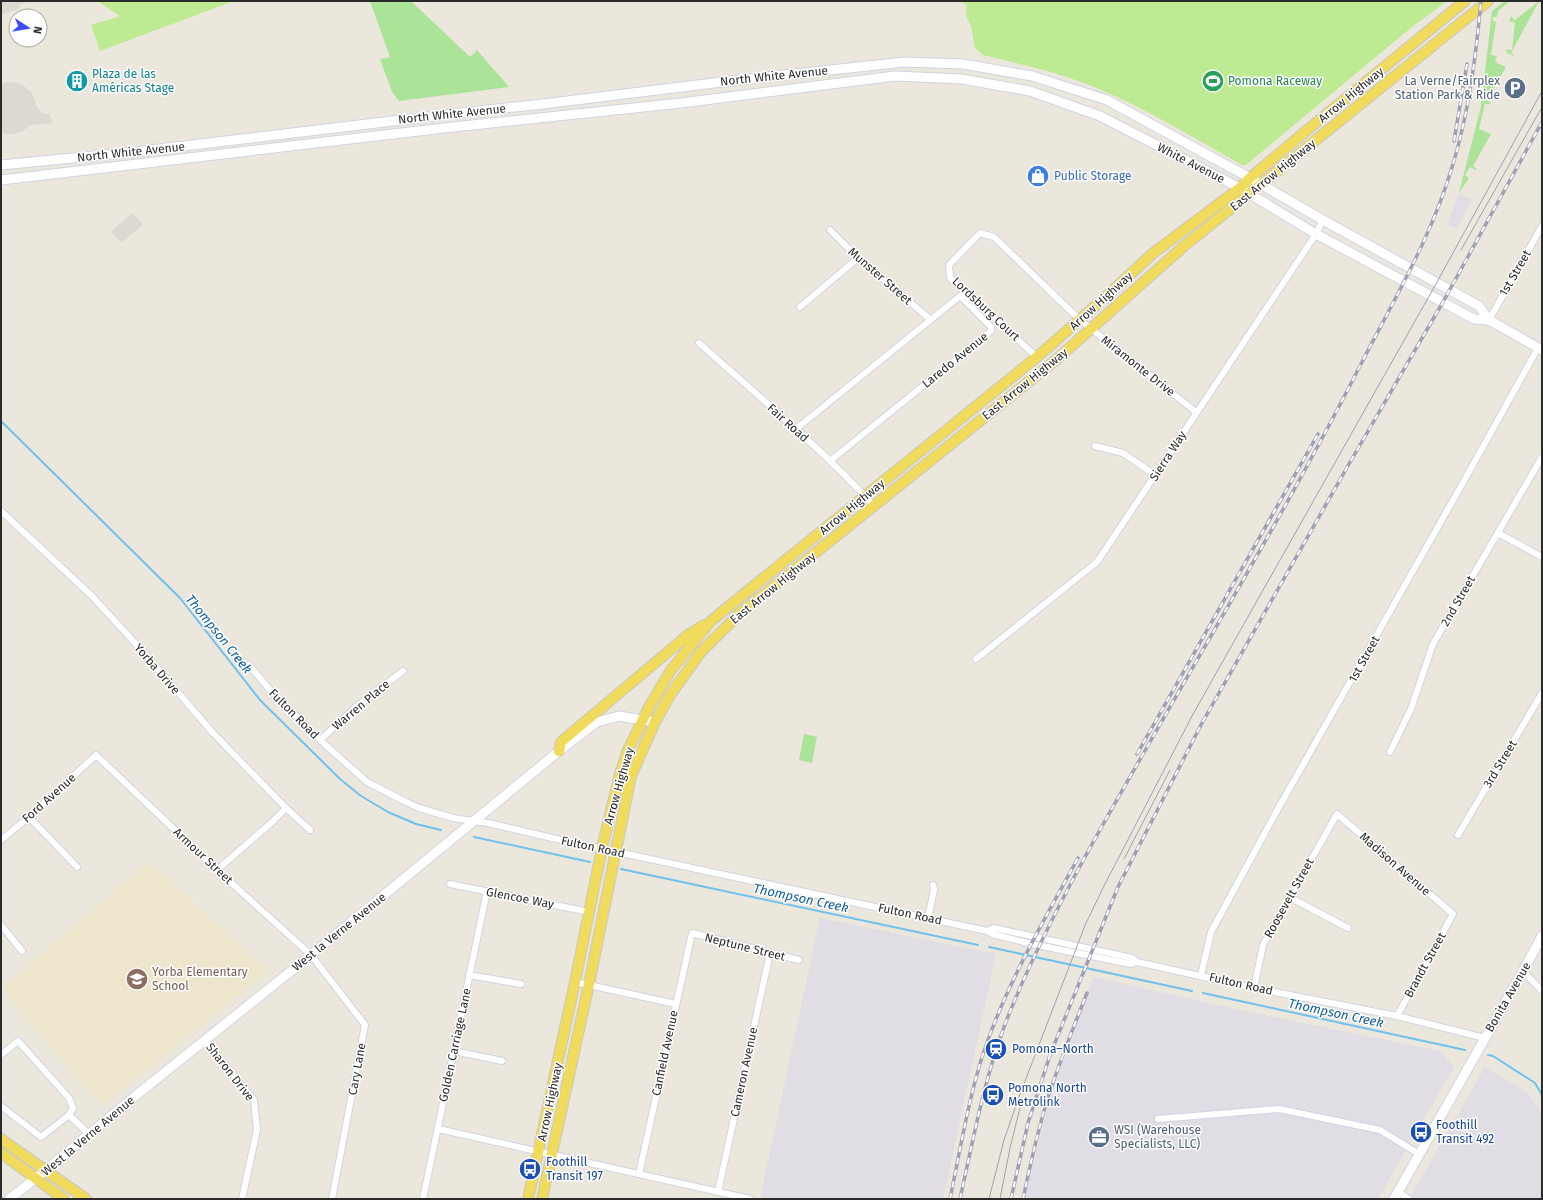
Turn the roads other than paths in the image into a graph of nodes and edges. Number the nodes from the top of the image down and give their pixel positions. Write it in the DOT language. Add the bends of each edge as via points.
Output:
graph roads {
  1 [pos="1465,1"];
  2 [pos="1488,1"];
  3 [pos="904,62"];
  4 [pos="895,76"];
  5 [pos="1,165"];
  6 [pos="1250,178"];
  7 [pos="1,180"];
  8 [pos="1261,185"];
  9 [pos="1240,188"];
  10 [pos="1250,194"];
  11 [pos="1323,220"];
  12 [pos="1542,226"];
  13 [pos="830,230"];
  14 [pos="1316,234"];
  15 [pos="858,258"];
  16 [pos="800,307"];
  17 [pos="931,320"];
  18 [pos="1080,320"];
  19 [pos="1488,320"];
  20 [pos="1090,328"];
  21 [pos="698,343"];
  22 [pos="1540,349"];
  23 [pos="1037,357"];
  24 [pos="1196,412"];
  25 [pos="796,429"];
  26 [pos="1095,446"];
  27 [pos="1542,457"];
  28 [pos="830,462"];
  29 [pos="1155,476"];
  30 [pos="865,497"];
  31 [pos="874,506"];
  32 [pos="1,511"];
  33 [pos="1498,532"];
  34 [pos="1542,557"];
  35 [pos="711,621"];
  36 [pos="721,631"];
  37 [pos="976,659"];
  38 [pos="248,665"];
  39 [pos="403,671"];
  40 [pos="1542,693"];
  41 [pos="642,719"];
  42 [pos="655,722"];
  43 [pos="320,740"];
  44 [pos="559,751"];
  45 [pos="1390,752"];
  46 [pos="96,755"];
  47 [pos="286,808"];
  48 [pos="1337,814"];
  49 [pos="29,817"];
  50 [pos="474,820"];
  51 [pos="310,830"];
  52 [pos="1458,835"];
  53 [pos="1,840"];
  54 [pos="602,848"];
  55 [pos="615,851"];
  56 [pos="77,867"];
  57 [pos="217,870"];
  58 [pos="450,884"];
  59 [pos="933,885"];
  60 [pos="487,891"];
  61 [pos="1290,897"];
  62 [pos="589,912"];
  63 [pos="1453,914"];
  64 [pos="928,918"];
  65 [pos="1,925"];
  66 [pos="1348,928"];
  67 [pos="692,933"];
  68 [pos="1542,936"];
  69 [pos="22,950"];
  70 [pos="770,953"];
  71 [pos="311,955"];
  72 [pos="799,960"];
  73 [pos="1524,971"];
  74 [pos="469,975"];
  75 [pos="1201,975"];
  76 [pos="575,982"];
  77 [pos="521,984"];
  78 [pos="589,984"];
  79 [pos="1254,988"];
  80 [pos="1542,991"];
  81 [pos="676,1004"];
  82 [pos="1397,1016"];
  83 [pos="1485,1038"];
  84 [pos="204,1040"];
  85 [pos="454,1051"];
  86 [pos="1,1054"];
  87 [pos="502,1061"];
  88 [pos="1,1106"];
  89 [pos="69,1114"];
  90 [pos="1158,1119"];
  91 [pos="438,1129"];
  92 [pos="89,1134"];
  93 [pos="1,1139"];
  94 [pos="540,1151"];
  95 [pos="1,1154"];
  96 [pos="552,1154"];
  97 [pos="1420,1154"];
  98 [pos="45,1171"];
  99 [pos="639,1174"];
  100 [pos="35,1179"];
  101 [pos="718,1192"];
  102 [pos="1396,1196"];
  103 [pos="9,1199"];
  104 [pos="64,1199"];
  105 [pos="86,1199"];
  106 [pos="242,1199"];
  107 [pos="332,1199"];
  108 [pos="423,1199"];
  109 [pos="528,1199"];
  110 [pos="542,1199"];
  111 [pos="750,1199"];
  112 [pos="1409,1199"];
  1 -- 6 [label="main road, Arrow Highway"];
  2 -- 8 [label="main road, East Arrow Highway"];
  3 -- 5 [label="main road, North White Avenue" via="134,152"];
  3 -- 6 [label="main road, White Avenue" via="963,64 1032,76 1099,98"];
  4 -- 7 [label="main road, North White Avenue" via="681,103"];
  4 -- 9 [label="main road, White Avenue" via="962,79 1030,91 1100,116"];
  6 -- 8 [label="main road, White Avenue"];
  6 -- 9 [label="main road, Arrow Highway"];
  8 -- 10 [label="main road, East Arrow Highway"];
  8 -- 11 [label="main road, White Avenue"];
  9 -- 10 [label="main road, White Avenue"];
  9 -- 18 [label="main road, Arrow Highway" via="1152,254"];
  10 -- 14 [label="main road, White Avenue"];
  10 -- 20 [label="main road, East Arrow Highway" via="1179,250"];
  11 -- 14 [label="street, Sierra Way"];
  11 -- 19 [label="main road, White Avenue" via="1480,306"];
  12 -- 19 [label="street, 1st Street"];
  13 -- 15 [label="street, Munster Street"];
  14 -- 19 [label="main road, White Avenue" via="1474,319"];
  14 -- 24 [label="street, Sierra Way"];
  15 -- 16 [label="street"];
  15 -- 17 [label="street, Munster Street"];
  17 -- 25 [label="street, Laredo Avenue"];
  17 -- 28 [label="street, Laredo Avenue" via="960,296 991,327 991,331"];
  18 -- 20 [label="street, Miramonte Drive"];
  18 -- 23 [label="main road, Arrow Highway"];
  18 -- 23 [label="street, Lordsburg Court" via="994,237 980,233 949,265 950,278"];
  19 -- 22 [label="main road, White Avenue"];
  20 -- 24 [label="street, Miramonte Drive"];
  20 -- 31 [label="main road, East Arrow Highway" via="1057,359"];
  21 -- 25 [label="street, Fair Road"];
  22 -- 75 [label="street, 1st Street" via="1211,932"];
  23 -- 30 [label="main road, Arrow Highway"];
  24 -- 29 [label="street, Sierra Way"];
  25 -- 28 [label="street, Fair Road"];
  26 -- 29 [label="street" via="1123,453"];
  27 -- 33 [label="street, 2nd Street"];
  28 -- 30 [label="street, Fair Road"];
  29 -- 37 [label="street, Sierra Way" via="1097,562"];
  30 -- 31 [label="street, Fair Road"];
  30 -- 35 [label="main road, Arrow Highway"];
  31 -- 36 [label="main road, East Arrow Highway"];
  32 -- 47 [label="street, Yorba Drive" via="92,596 213,733"];
  33 -- 34 [label="street"];
  33 -- 45 [label="street, 2nd Street" via="1433,644 1411,710"];
  35 -- 36 [label="street"];
  35 -- 41 [label="main road, Arrow Highway" via="671,670"];
  35 -- 44 [label="main road" via="688,635 562,742"];
  36 -- 42 [label="main road, East Arrow Highway" via="688,669"];
  38 -- 43 [label="street, Fulton Road"];
  39 -- 43 [label="street, Warren Place" via="356,707"];
  40 -- 52 [label="street, 3rd Street"];
  41 -- 42 [label="main road, West la Verne Avenue"];
  41 -- 44 [label="main road, West la Verne Avenue" via="619,716 597,722"];
  41 -- 54 [label="main road, Arrow Highway" via="620,774"];
  42 -- 55 [label="main road, Arrow Highway" via="631,776"];
  43 -- 50 [label="street, Fulton Road" via="378,789 419,808 453,818"];
  44 -- 50 [label="main road, West la Verne Avenue"];
  46 -- 49 [label="street, Ford Avenue"];
  46 -- 57 [label="street, Armour Street"];
  47 -- 51 [label="street, Yorba Drive"];
  47 -- 57 [label="street"];
  48 -- 61 [label="street, Roosevelt Street"];
  48 -- 63 [label="street, Madison Avenue"];
  49 -- 53 [label="street, Ford Avenue"];
  49 -- 56 [label="street"];
  50 -- 54 [label="street, Fulton Road"];
  50 -- 71 [label="main road, West la Verne Avenue"];
  54 -- 55 [label="street, Fulton Road"];
  54 -- 62 [label="main road, Arrow Highway"];
  55 -- 64 [label="street, Fulton Road"];
  55 -- 78 [label="main road, Arrow Highway"];
  57 -- 71 [label="street, Armour Street"];
  58 -- 60 [label="street, Glencoe Way"];
  59 -- 64 [label="street"];
  60 -- 62 [label="street, Glencoe Way"];
  60 -- 74 [label="street, Golden Carriage Lane"];
  61 -- 66 [label="street"];
  61 -- 79 [label="street, Roosevelt Street" via="1263,945"];
  62 -- 76 [label="main road, Arrow Highway"];
  63 -- 82 [label="street, Brandt Street"];
  64 -- 75 [label="street, Fulton Road" via="1032,944"];
  65 -- 69 [label="street"];
  67 -- 70 [label="street, Neptune Street"];
  67 -- 81 [label="street, Canfield Avenue"];
  68 -- 73 [label="main road, Bonita Avenue"];
  70 -- 72 [label="street, Neptune Street"];
  70 -- 101 [label="street, Cameron Avenue"];
  71 -- 84 [label="main road, West la Verne Avenue"];
  71 -- 107 [label="street, Cary Lane" via="365,1025"];
  73 -- 80 [label="street"];
  73 -- 83 [label="main road, Bonita Avenue"];
  74 -- 77 [label="street"];
  74 -- 85 [label="street, Golden Carriage Lane"];
  75 -- 79 [label="street, Fulton Road"];
  76 -- 78 [label="street"];
  76 -- 94 [label="main road, Arrow Highway"];
  78 -- 81 [label="street"];
  78 -- 96 [label="main road, Arrow Highway"];
  79 -- 82 [label="street, Fulton Road"];
  81 -- 99 [label="street, Canfield Avenue"];
  82 -- 83 [label="street, Fulton Road"];
  83 -- 97 [label="main road, Bonita Avenue"];
  84 -- 92 [label="main road, West la Verne Avenue"];
  84 -- 106 [label="street, Sharon Drive" via="254,1100 257,1130"];
  85 -- 87 [label="street"];
  85 -- 91 [label="street, Golden Carriage Lane"];
  86 -- 89 [label="street" via="18,1041 69,1098 73,1108"];
  88 -- 89 [label="street" via="41,1137"];
  89 -- 92 [label="street"];
  90 -- 97 [label="street" via="1279,1109 1380,1130"];
  91 -- 94 [label="street"];
  91 -- 108 [label="street, Golden Carriage Lane"];
  92 -- 98 [label="main road, West la Verne Avenue"];
  93 -- 98 [label="main road"];
  94 -- 96 [label="street"];
  94 -- 109 [label="main road, Arrow Highway"];
  95 -- 100 [label="main road"];
  96 -- 99 [label="street"];
  96 -- 110 [label="main road, Arrow Highway"];
  97 -- 102 [label="main road, Bonita Avenue"];
  98 -- 100 [label="main road, West la Verne Avenue"];
  98 -- 105 [label="main road"];
  99 -- 101 [label="street"];
  100 -- 103 [label="main road, West la Verne Avenue"];
  100 -- 104 [label="main road"];
  101 -- 111 [label="street"];
  102 -- 112 [label="street"];
}
